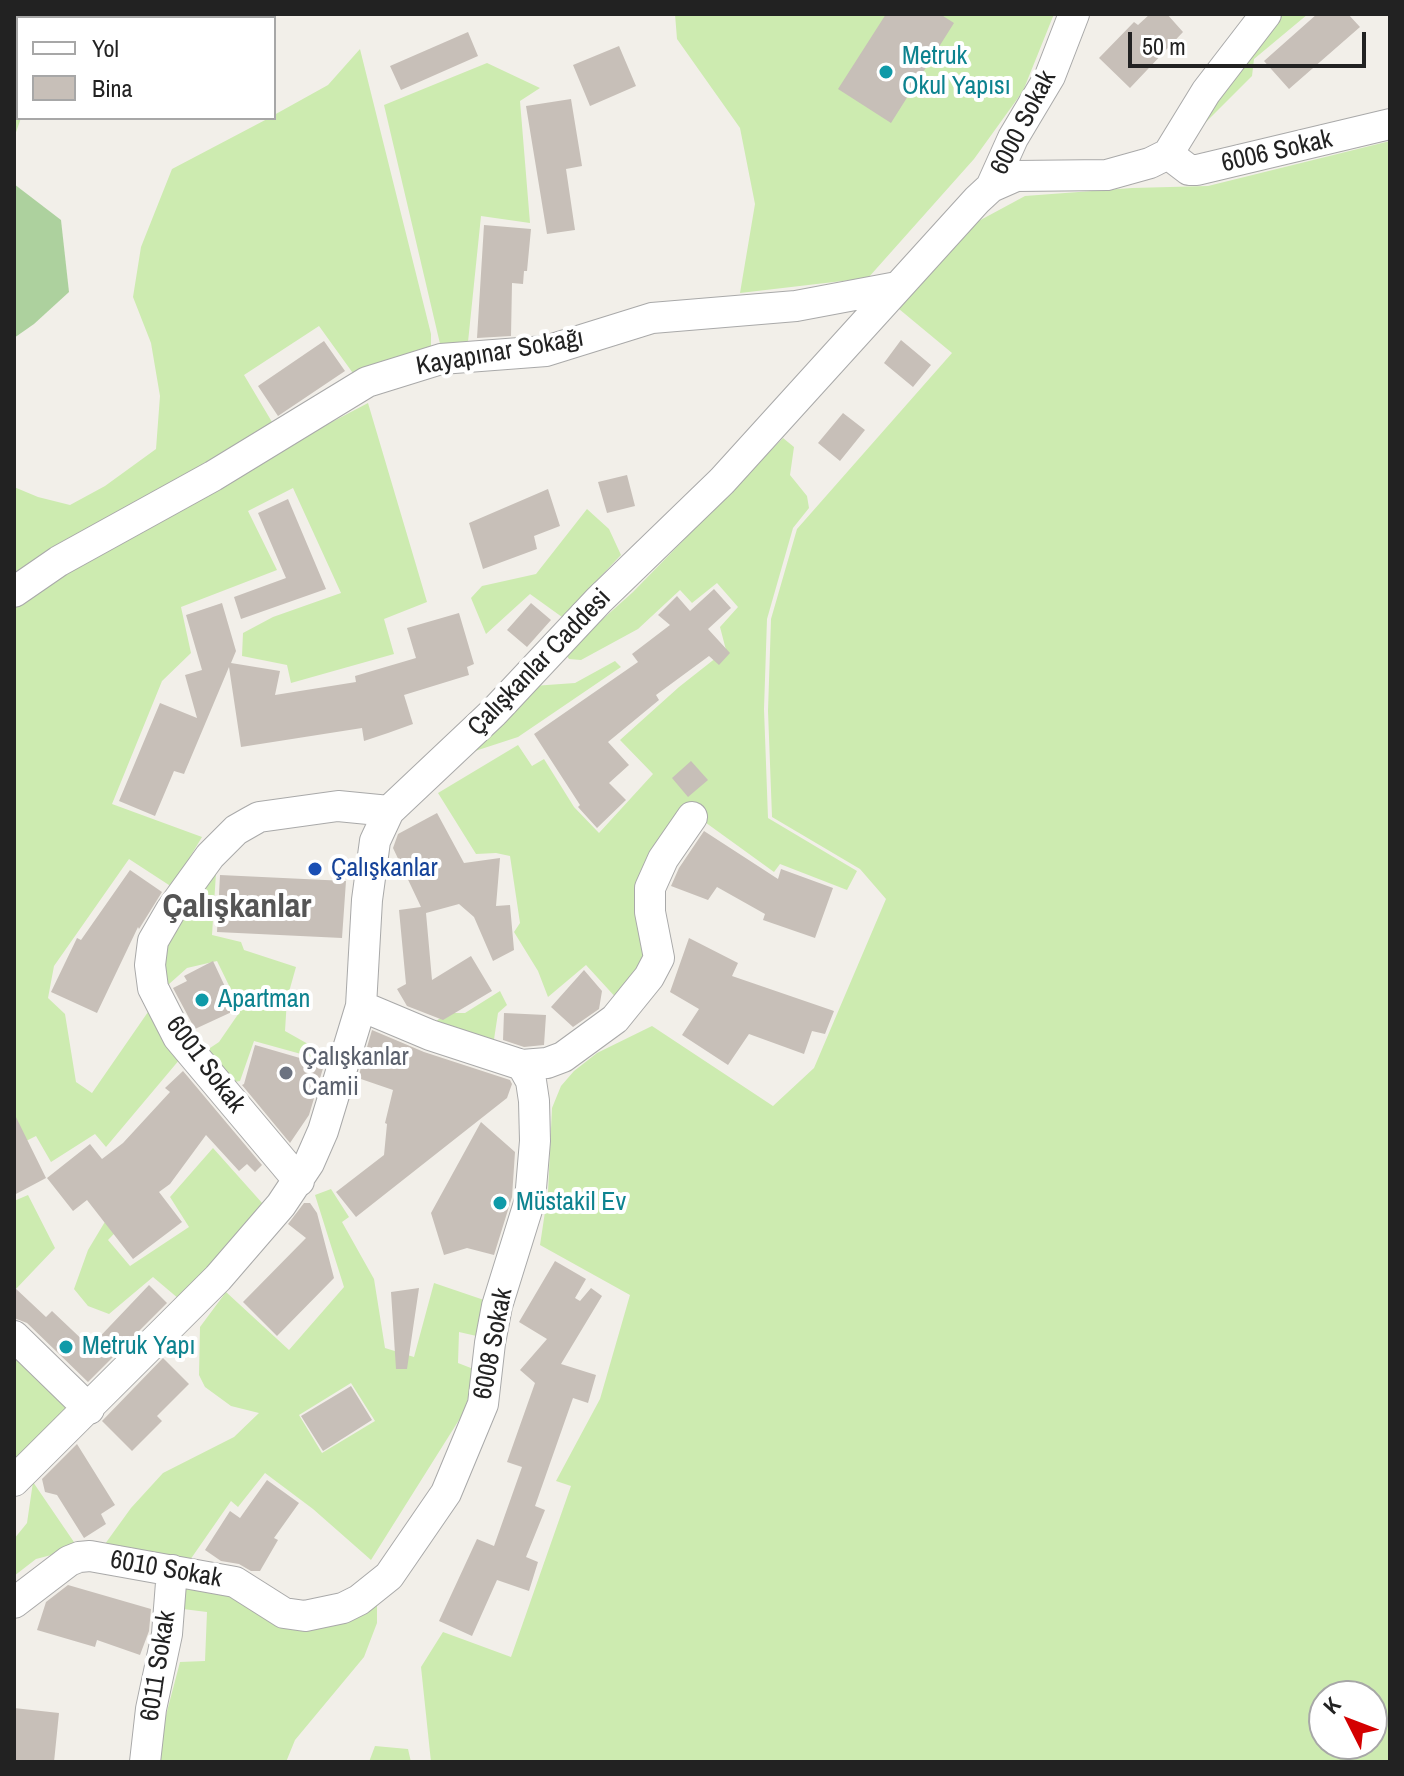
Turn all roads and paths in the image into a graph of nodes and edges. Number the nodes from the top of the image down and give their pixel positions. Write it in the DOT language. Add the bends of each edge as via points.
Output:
graph roads {
  1 [pos="1074,14"];
  2 [pos="1266,14"];
  3 [pos="1390,124"];
  4 [pos="1168,154"];
  5 [pos="991,187"];
  6 [pos="897,287"];
  7 [pos="14,592"];
  8 [pos="389,811"];
  9 [pos="692,817"];
  10 [pos="361,1006"];
  11 [pos="522,1065"];
  12 [pos="299,1181"];
  13 [pos="14,1336"];
  14 [pos="89,1409"];
  15 [pos="14,1481"];
  16 [pos="401,1561"];
  17 [pos="172,1570"];
  18 [pos="14,1603"];
  19 [pos="145,1762"];
  1 -- 5 [label="street, 6000 Sokak" via="1050,76"];
  2 -- 4 [label="street" via="1206,92"];
  3 -- 4 [label="street, 6006 Sokak" via="1197,170"];
  4 -- 5 [label="street, Çalışkanlar Caddesi" via="1107,175 1016,176"];
  5 -- 6 [label="street, Çalışkanlar Caddesi"];
  6 -- 7 [label="street, Kayapınar Sokağı" via="796,306 652,318 546,351 441,359 367,382"];
  6 -- 8 [label="street, Çalışkanlar Caddesi" via="722,481"];
  8 -- 10 [label="street, Çalışkanlar Caddesi" via="373,856"];
  8 -- 12 [label="street, 6001 Sokak" via="338,806 259,817 236,830 210,856 153,941 153,988 178,1037"];
  9 -- 11 [label="street" via="650,888 659,958 636,997 594,1037 563,1057"];
  10 -- 11 [label="street"];
  10 -- 12 [label="street, Çalışkanlar Caddesi" via="323,1131"];
  11 -- 16 [label="street, 6008 Sokak" via="534,1101 530,1200 497,1306 483,1404 446,1493"];
  12 -- 14 [label="street, Çalışkanlar Caddesi" via="218,1278"];
  13 -- 14 [label="street"];
  14 -- 15 [label="street, Çalışkanlar Caddesi"];
  16 -- 17 [label="street, 6010 Sokak" via="359,1600 305,1616 284,1613 235,1582"];
  17 -- 18 [label="street, 6010 Sokak" via="79,1557"];
  17 -- 19 [label="street, 6011 Sokak"];
}
